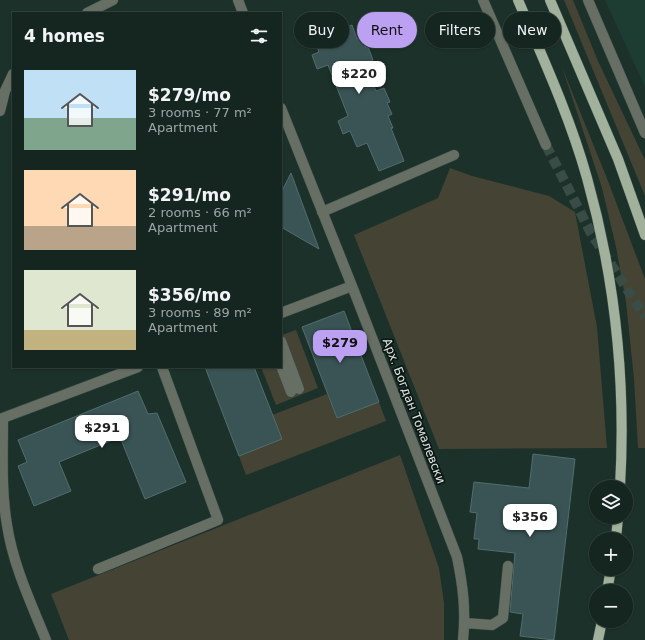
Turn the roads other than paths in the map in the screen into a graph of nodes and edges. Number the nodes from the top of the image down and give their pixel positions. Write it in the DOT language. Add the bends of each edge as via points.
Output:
graph roads {
  1 [pos="113,0"];
  2 [pos="238,0"];
  3 [pos="482,0"];
  4 [pos="518,0"];
  5 [pos="550,0"];
  6 [pos="588,0"];
  7 [pos="89,12"];
  8 [pos="243,12"];
  9 [pos="12,76"];
  10 [pos="0,111"];
  11 [pos="282,111"];
  12 [pos="645,133"];
  13 [pos="546,145"];
  14 [pos="454,156"];
  15 [pos="322,212"];
  16 [pos="645,235"];
  17 [pos="352,286"];
  18 [pos="282,313"];
  19 [pos="282,345"];
  20 [pos="135,368"];
  21 [pos="162,368"];
  22 [pos="282,368"];
  23 [pos="1,419"];
  24 [pos="620,480"];
  25 [pos="508,566"];
  26 [pos="98,569"];
  27 [pos="465,623"];
  28 [pos="601,628"];
  29 [pos="46,640"];
  30 [pos="463,640"];
  31 [pos="598,640"];
  1 -- 7 [label="street"];
  2 -- 8 [label="street"];
  3 -- 13 [label="street"];
  4 -- 24 [label="main road" via="559,96 587,177 600,230 614,311 621,384"];
  5 -- 16 [label="main road" via="618,159"];
  6 -- 12 [label="street"];
  9 -- 10 [label="street"];
  11 -- 15 [label="street, Арх. Богдан Томалевски"];
  14 -- 15 [label="street"];
  15 -- 17 [label="street, Арх. Богдан Томалевски"];
  17 -- 18 [label="street"];
  17 -- 27 [label="street, Арх. Богдан Томалевски" via="457,557 464,591"];
  19 -- 22 [label="street" via="295,391"];
  20 -- 23 [label="street"];
  21 -- 26 [label="street" via="218,520"];
  23 -- 29 [label="street" via="7,526 16,561"];
  25 -- 27 [label="street" via="503,618 492,625"];
  27 -- 30 [label="street, Арх. Богдан Томалевски"];
  28 -- 31 [label="main road"];
}
